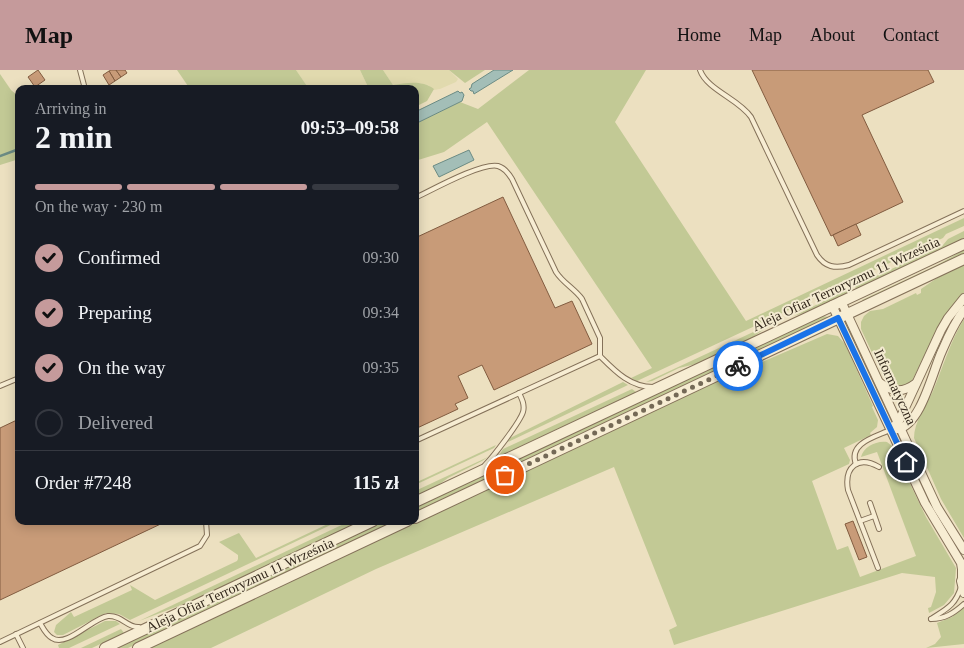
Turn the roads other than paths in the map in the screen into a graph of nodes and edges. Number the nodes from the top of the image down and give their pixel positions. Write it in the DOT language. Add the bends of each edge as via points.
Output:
graph roads {
  1 [pos="80,70"];
  2 [pos="700,70"];
  3 [pos="83,85"];
  4 [pos="419,196"];
  5 [pos="964,211"];
  6 [pos="964,244"];
  7 [pos="964,259"];
  8 [pos="964,298"];
  9 [pos="836,303"];
  10 [pos="964,310"];
  11 [pos="842,316"];
  12 [pos="600,356"];
  13 [pos="15,380"];
  14 [pos="878,382"];
  15 [pos="916,383"];
  16 [pos="0,386"];
  17 [pos="660,386"];
  18 [pos="519,393"];
  19 [pos="899,426"];
  20 [pos="890,430"];
  21 [pos="419,440"];
  22 [pos="856,464"];
  23 [pos="879,467"];
  24 [pos="478,473"];
  25 [pos="419,500"];
  26 [pos="870,503"];
  27 [pos="419,516"];
  28 [pos="874,516"];
  29 [pos="860,521"];
  30 [pos="206,525"];
  31 [pos="365,525"];
  32 [pos="399,525"];
  33 [pos="879,529"];
  34 [pos="964,550"];
  35 [pos="878,568"];
  36 [pos="963,575"];
  37 [pos="963,590"];
  38 [pos="964,604"];
  39 [pos="40,623"];
  40 [pos="158,623"];
  41 [pos="16,634"];
  42 [pos="0,642"];
  43 [pos="23,648"];
  44 [pos="105,648"];
  45 [pos="138,648"];
  1 -- 3 [label="lane"];
  2 -- 5 [label="lane" via="708,82 741,105 751,117 817,255 827,265 833,268 848,265"];
  4 -- 12 [label="lane" via="478,169 498,166 504,169 512,179 559,278 582,299 600,338"];
  6 -- 9 [label="street, Aleja Ofiar Terroryzmu 11 Września"];
  7 -- 11 [label="street, Aleja Ofiar Terroryzmu 11 Września"];
  8 -- 15 [label="street" via="941,330"];
  9 -- 11 [label="street, Informatyczna"];
  9 -- 17 [label="street, Aleja Ofiar Terroryzmu 11 Września"];
  10 -- 19 [label="street" via="946,341 914,417 909,424"];
  11 -- 14 [label="street, Informatyczna"];
  11 -- 20 [label="street, Informatyczna"];
  11 -- 27 [label="street, Aleja Ofiar Terroryzmu 11 Września"];
  12 -- 17 [label="lane" via="632,383 642,387"];
  12 -- 18 [label="lane"];
  13 -- 16 [label="lane"];
  14 -- 15 [label="street" via="898,391"];
  14 -- 19 [label="street, Informatyczna"];
  15 -- 19 [label="street"];
  17 -- 24 [label="street, Aleja Ofiar Terroryzmu 11 Września"];
  18 -- 21 [label="lane"];
  18 -- 24 [label="lane" via="524,404 522,415"];
  19 -- 20 [label="street"];
  19 -- 34 [label="street, Informatyczna" via="937,507"];
  20 -- 22 [label="lane" via="861,444 855,450"];
  20 -- 36 [label="street, Informatyczna" via="932,517 960,563"];
  22 -- 23 [label="lane" via="872,463"];
  22 -- 29 [label="lane" via="847,482"];
  24 -- 25 [label="street, Aleja Ofiar Terroryzmu 11 Września"];
  26 -- 28 [label="lane"];
  28 -- 29 [label="lane"];
  28 -- 33 [label="lane"];
  29 -- 35 [label="lane"];
  30 -- 39 [label="lane" via="207,535 200,546"];
  31 -- 40 [label="street, Aleja Ofiar Terroryzmu 11 Września"];
  32 -- 45 [label="street, Aleja Ofiar Terroryzmu 11 Września"];
  36 -- 37 [label="street"];
  37 -- 38 [label="lane" via="951,606 931,619 948,616"];
  39 -- 40 [label="lane" via="50,637 62,640 107,616 121,619 133,628"];
  39 -- 41 [label="lane"];
  40 -- 44 [label="street, Aleja Ofiar Terroryzmu 11 Września"];
  41 -- 42 [label="lane"];
  41 -- 43 [label="lane"];
}
